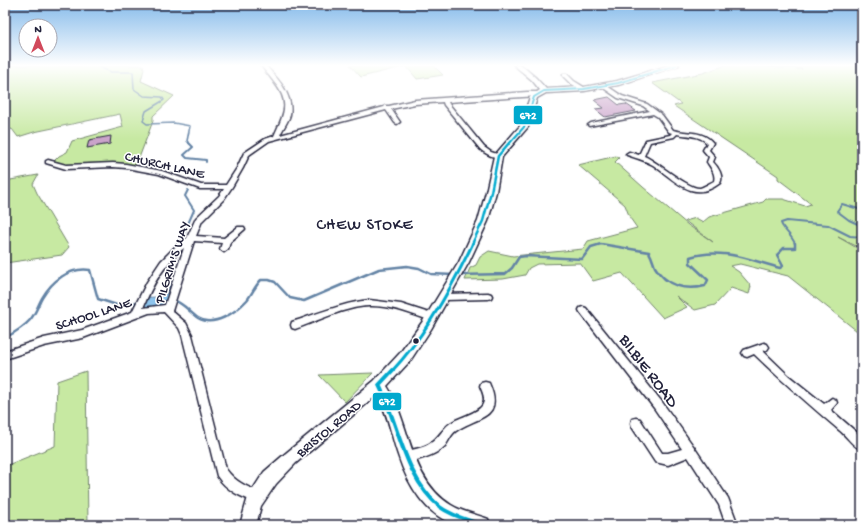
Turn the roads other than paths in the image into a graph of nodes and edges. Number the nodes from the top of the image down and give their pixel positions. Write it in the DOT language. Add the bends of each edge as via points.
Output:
graph roads {
  1 [pos="282,90"];
  2 [pos="539,90"];
  3 [pos="576,90"];
  4 [pos="609,90"];
  5 [pos="541,93"];
  6 [pos="445,99"];
  7 [pos="387,107"];
  8 [pos="654,112"];
  9 [pos="397,122"];
  10 [pos="590,125"];
  11 [pos="675,132"];
  12 [pos="276,137"];
  13 [pos="629,154"];
  14 [pos="498,156"];
  15 [pos="641,157"];
  16 [pos="48,162"];
  17 [pos="229,187"];
  18 [pos="241,229"];
  19 [pos="191,239"];
  20 [pos="226,241"];
  21 [pos="224,249"];
  22 [pos="488,296"];
  23 [pos="444,297"];
  24 [pos="140,306"];
  25 [pos="168,307"];
  26 [pos="583,310"];
  27 [pos="432,317"];
  28 [pos="295,325"];
  29 [pos="756,350"];
  30 [pos="5,355"];
  31 [pos="379,385"];
  32 [pos="484,386"];
  33 [pos="636,423"];
  34 [pos="862,445"];
  35 [pos="690,452"];
  36 [pos="406,458"];
  37 [pos="258,496"];
  38 [pos="248,525"];
  39 [pos="482,525"];
  40 [pos="732,525"];
  1 -- 12 [label="street" via="288,103 287,115"];
  2 -- 5 [label="main road"];
  3 -- 5 [label="main road"];
  4 -- 8 [label="street"];
  5 -- 6 [label="street, PILGRIM'S WAY"];
  5 -- 14 [label="main road" via="532,100 524,127"];
  6 -- 7 [label="street, PILGRIM'S WAY"];
  6 -- 14 [label="street" via="446,104 482,148"];
  7 -- 9 [label="street"];
  7 -- 12 [label="street, PILGRIM'S WAY"];
  8 -- 10 [label="street"];
  8 -- 11 [label="street" via="660,116 670,131"];
  11 -- 15 [label="street" via="672,136 648,141"];
  11 -- 15 [label="street" via="701,136 709,140 706,150 712,157 710,162 718,172 717,183 700,190 694,189 650,160"];
  12 -- 17 [label="street, PILGRIM'S WAY" via="255,146 246,154"];
  13 -- 15 [label="street"];
  14 -- 23 [label="main road, BRISTOL ROAD" via="483,221"];
  16 -- 17 [label="street, CHURCH LANE" via="66,167 126,166 160,172 200,186"];
  17 -- 19 [label="street, PILGRIM'S WAY" via="199,220"];
  18 -- 20 [label="street"];
  19 -- 20 [label="street"];
  19 -- 24 [label="street" via="174,250 162,264 149,284"];
  19 -- 25 [label="street, PILGRIM'S WAY"];
  20 -- 21 [label="street"];
  22 -- 23 [label="street"];
  23 -- 27 [label="main road, BRISTOL ROAD"];
  24 -- 25 [label="street, SCHOOL LANE" via="148,310"];
  24 -- 30 [label="street, SCHOOL LANE" via="83,334 44,342"];
  25 -- 37 [label="street, PILGRIM'S WAY" via="168,312 183,326 187,335 221,472 227,482"];
  26 -- 35 [label="street, BILBIE ROAD" via="658,405"];
  27 -- 28 [label="street" via="370,303 356,305 340,315"];
  27 -- 31 [label="main road, BRISTOL ROAD" via="405,357"];
  29 -- 34 [label="street" via="786,379 828,407"];
  31 -- 36 [label="main road" via="388,399"];
  31 -- 37 [label="main road, BRISTOL ROAD" via="278,469"];
  32 -- 36 [label="street" via="490,395 488,407 482,414 450,429 442,441 430,451"];
  33 -- 35 [label="street" via="659,458 668,459"];
  35 -- 40 [label="street, BILBIE ROAD" via="724,502"];
  36 -- 39 [label="main road" via="417,480 434,503 458,517"];
  37 -- 38 [label="main road, BRISTOL ROAD"];
}
